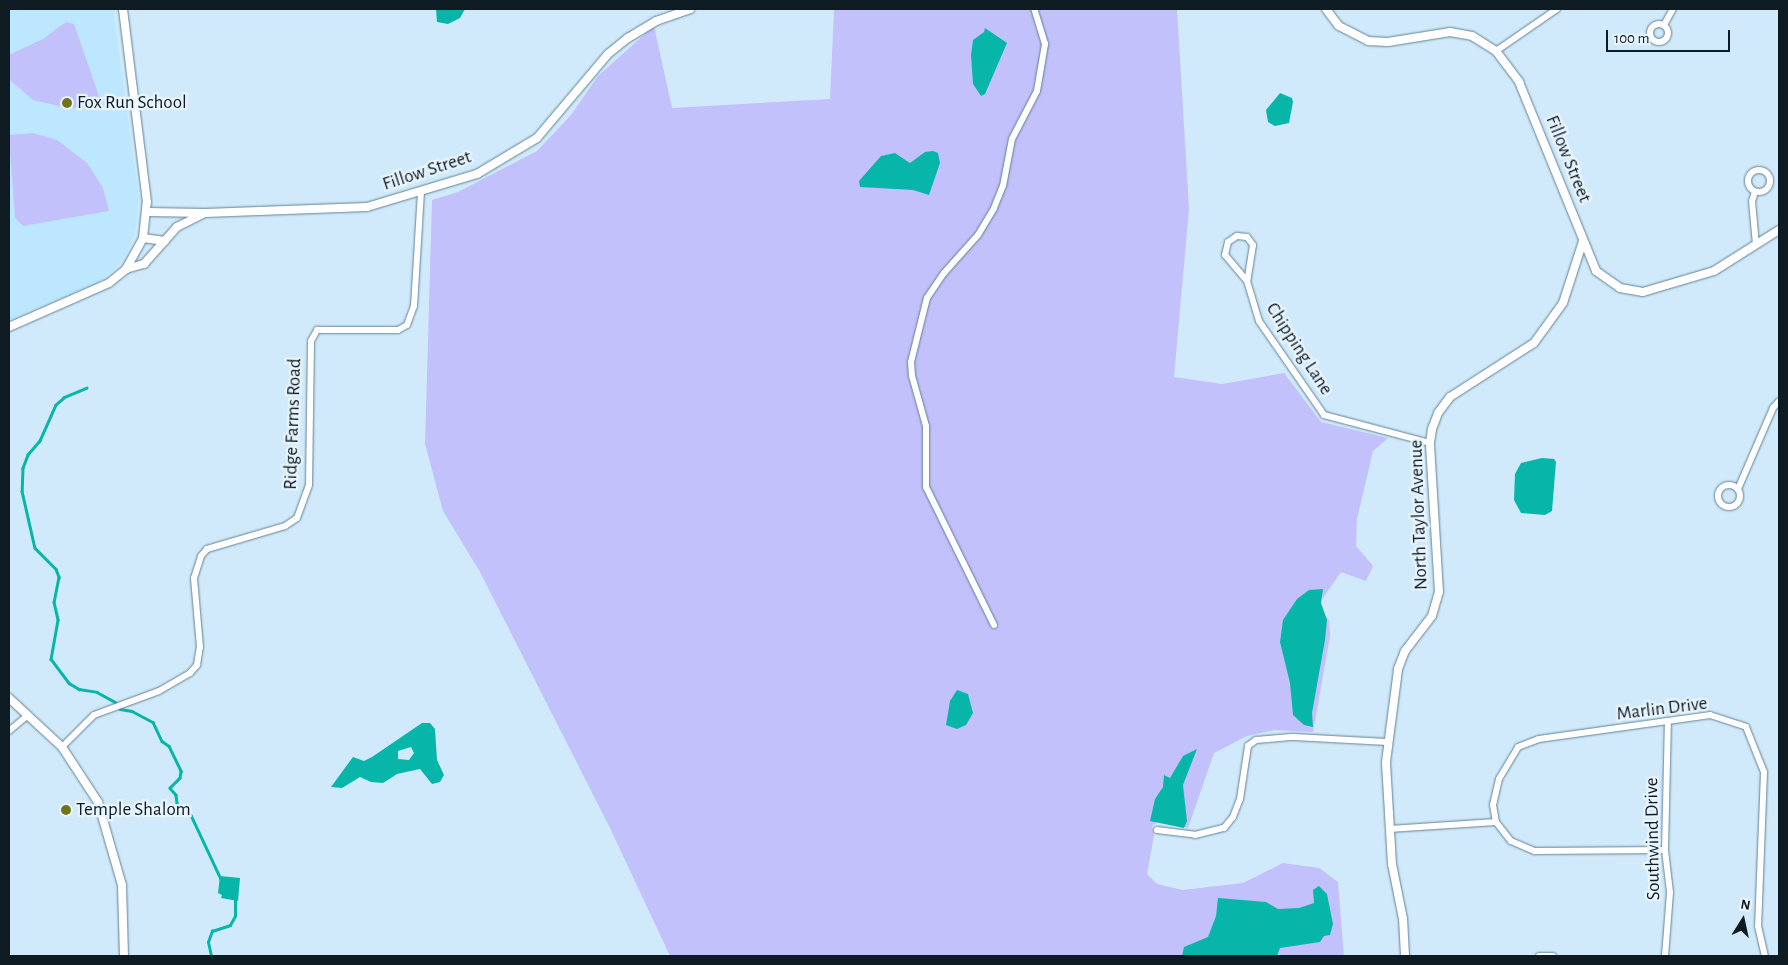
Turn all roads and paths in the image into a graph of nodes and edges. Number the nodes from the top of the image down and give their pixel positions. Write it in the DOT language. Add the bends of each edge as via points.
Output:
graph roads {
  1 [pos="123,9"];
  2 [pos="690,9"];
  3 [pos="1034,9"];
  4 [pos="1326,9"];
  5 [pos="1557,9"];
  6 [pos="1672,9"];
  7 [pos="1664,25"];
  8 [pos="1496,51"];
  9 [pos="1755,192"];
  10 [pos="421,193"];
  11 [pos="147,212"];
  12 [pos="205,213"];
  13 [pos="1779,230"];
  14 [pos="143,238"];
  15 [pos="165,241"];
  16 [pos="1583,241"];
  17 [pos="1756,246"];
  18 [pos="126,269"];
  19 [pos="1246,280"];
  20 [pos="9,328"];
  21 [pos="1779,401"];
  22 [pos="1430,443"];
  23 [pos="1738,489"];
  24 [pos="994,625"];
  25 [pos="9,698"];
  26 [pos="27,716"];
  27 [pos="1668,722"];
  28 [pos="9,731"];
  29 [pos="1387,742"];
  30 [pos="62,747"];
  31 [pos="1496,822"];
  32 [pos="1389,829"];
  33 [pos="1157,830"];
  34 [pos="1665,850"];
  35 [pos="124,956"];
  36 [pos="1405,956"];
  37 [pos="1539,956"];
  38 [pos="1553,956"];
  39 [pos="1665,956"];
  40 [pos="1765,956"];
  1 -- 11 [label="street"];
  2 -- 10 [label="street, Fillow Street" via="656,22 608,54 537,138 477,174"];
  3 -- 24 [label="street" via="1045,44 1037,91 1012,139 1003,186 994,208 978,235 927,298 911,362 926,426 926,487"];
  4 -- 8 [label="street, Fillow Street" via="1339,26 1368,41 1388,42 1456,32 1477,38"];
  5 -- 8 [label="street"];
  6 -- 7 [label="street"];
  8 -- 16 [label="street, Fillow Street" via="1519,82"];
  9 -- 17 [label="street" via="1752,201"];
  10 -- 12 [label="street, Fillow Street" via="367,207"];
  10 -- 30 [label="street, Ridge Farms Road" via="414,306 407,325 398,330 316,330 311,341 308,485 297,518 285,526 207,549 200,556 194,578 200,647 197,665 159,691 94,714"];
  11 -- 12 [label="street, Fillow Street"];
  11 -- 14 [label="street, Fillow Street"];
  12 -- 15 [label="street, Fillow Street" via="177,227"];
  13 -- 17 [label="street, Fillow Street"];
  14 -- 15 [label="street"];
  14 -- 18 [label="street, Fillow Street"];
  15 -- 18 [label="street, Fillow Street" via="144,264"];
  16 -- 17 [label="street, Fillow Street" via="1596,271 1620,288 1643,292 1714,271"];
  16 -- 22 [label="street, North Taylor Avenue" via="1563,303 1534,343 1450,397 1438,413"];
  18 -- 20 [label="street, Fillow Street" via="92,292"];
  19 -- 19 [label="street, Chipping Lane" via="1253,245 1247,237 1237,236 1228,242 1225,255"];
  19 -- 22 [label="street, Chipping Lane" via="1258,321 1324,416"];
  21 -- 23 [label="street"];
  22 -- 29 [label="street, North Taylor Avenue" via="1439,592 1432,616 1401,660"];
  25 -- 26 [label="street"];
  26 -- 28 [label="street"];
  26 -- 30 [label="street"];
  27 -- 31 [label="street, Marlin Drive" via="1540,740 1518,747 1499,779 1494,804"];
  27 -- 34 [label="street, Southwind Drive"];
  27 -- 40 [label="street, Marlin Drive" via="1710,715 1746,727 1764,772 1758,926"];
  29 -- 32 [label="street, North Taylor Avenue"];
  29 -- 33 [label="street" via="1294,737 1256,740 1248,746 1240,799 1233,817 1224,828 1196,835"];
  30 -- 35 [label="street" via="98,802 117,860 125,906"];
  31 -- 32 [label="street"];
  31 -- 34 [label="street" via="1512,841 1535,851"];
  32 -- 36 [label="street, North Taylor Avenue" via="1403,919"];
  34 -- 39 [label="street, Southwind Drive" via="1670,892"];
  37 -- 38 [label="street"];
}
